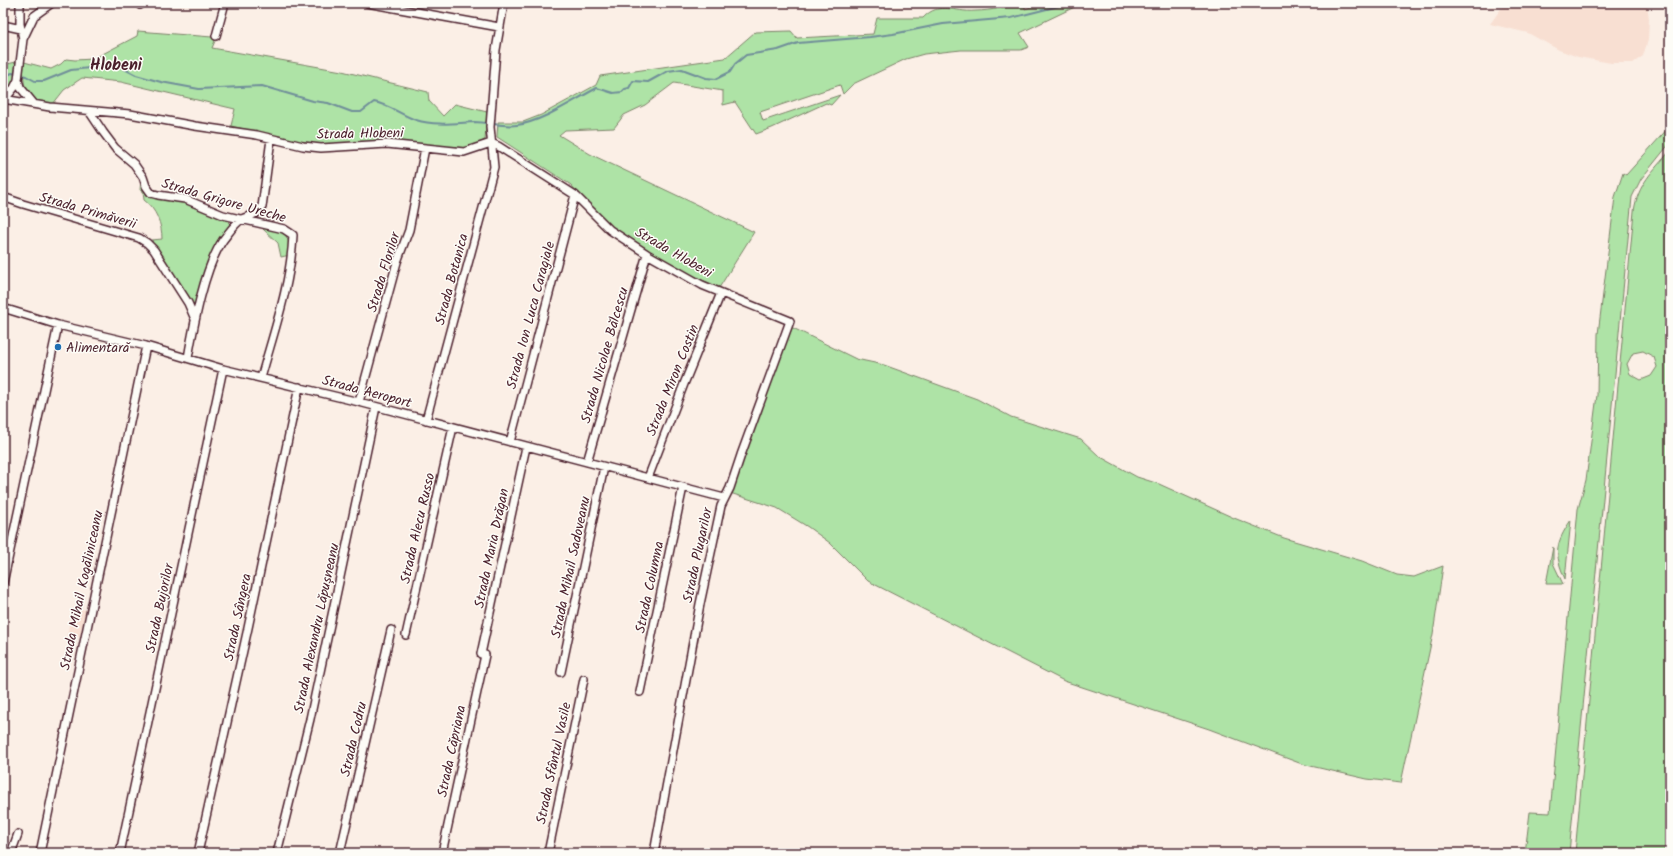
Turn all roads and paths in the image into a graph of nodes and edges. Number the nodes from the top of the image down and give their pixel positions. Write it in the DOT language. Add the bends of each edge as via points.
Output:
graph roads {
  1 [pos="20,3"];
  2 [pos="52,3"];
  3 [pos="225,3"];
  4 [pos="367,3"];
  5 [pos="504,3"];
  6 [pos="34,16"];
  7 [pos="20,18"];
  8 [pos="3,25"];
  9 [pos="499,27"];
  10 [pos="22,29"];
  11 [pos="216,36"];
  12 [pos="23,39"];
  13 [pos="18,79"];
  14 [pos="4,99"];
  15 [pos="34,105"];
  16 [pos="89,111"];
  17 [pos="271,139"];
  18 [pos="491,143"];
  19 [pos="425,148"];
  20 [pos="575,195"];
  21 [pos="3,197"];
  22 [pos="241,220"];
  23 [pos="646,254"];
  24 [pos="721,293"];
  25 [pos="3,308"];
  26 [pos="195,319"];
  27 [pos="58,325"];
  28 [pos="146,346"];
  29 [pos="188,358"];
  30 [pos="223,369"];
  31 [pos="261,378"];
  32 [pos="299,386"];
  33 [pos="359,402"];
  34 [pos="376,407"];
  35 [pos="426,420"];
  36 [pos="453,427"];
  37 [pos="510,442"];
  38 [pos="526,447"];
  39 [pos="587,462"];
  40 [pos="604,467"];
  41 [pos="648,478"];
  42 [pos="683,487"];
  43 [pos="724,498"];
  44 [pos="3,583"];
  45 [pos="391,630"];
  46 [pos="406,635"];
  47 [pos="483,655"];
  48 [pos="561,672"];
  49 [pos="584,678"];
  50 [pos="640,692"];
  51 [pos="18,834"];
  52 [pos="11,853"];
  53 [pos="40,853"];
  54 [pos="120,853"];
  55 [pos="198,853"];
  56 [pos="277,853"];
  57 [pos="340,853"];
  58 [pos="442,853"];
  59 [pos="548,853"];
  60 [pos="654,853"];
  1 -- 7 [label="street"];
  2 -- 6 [label="street"];
  3 -- 11 [label="street"];
  4 -- 9 [label="street"];
  5 -- 9 [label="street, Strada Botanica"];
  6 -- 7 [label="street"];
  6 -- 12 [label="street"];
  7 -- 10 [label="street"];
  8 -- 10 [label="street"];
  9 -- 18 [label="street, Strada Botanica" via="490,118"];
  10 -- 12 [label="street"];
  12 -- 13 [label="street"];
  13 -- 14 [label="street"];
  13 -- 15 [label="street" via="20,87"];
  14 -- 15 [label="street, Strada Hlobeni"];
  15 -- 16 [label="street, Strada Hlobeni"];
  16 -- 17 [label="street, Strada Hlobeni" via="130,114"];
  16 -- 22 [label="street, Strada Grigore Ureche" via="115,148 134,164 151,192 184,199"];
  17 -- 19 [label="street, Strada Hlobeni" via="322,148 387,144"];
  17 -- 22 [label="street" via="262,207 256,214"];
  18 -- 19 [label="street, Strada Hlobeni" via="464,152"];
  18 -- 20 [label="street, Strada Hlobeni"];
  18 -- 35 [label="street, Strada Botanica" via="494,167"];
  19 -- 33 [label="street, Strada Florilor" via="409,230 397,262"];
  20 -- 23 [label="street, Strada Hlobeni" via="610,230"];
  20 -- 37 [label="street, Strada Ion Luca Caragiale"];
  21 -- 26 [label="street, Strada Primăverii" via="139,238 147,243 188,303"];
  22 -- 26 [label="street" via="216,252"];
  22 -- 31 [label="street, Strada Grigore Ureche" via="277,227 293,235 283,299"];
  23 -- 24 [label="street, Strada Hlobeni"];
  23 -- 39 [label="street, Strada Nicolae Bălcescu"];
  24 -- 41 [label="street, Strada Miron Costin"];
  24 -- 43 [label="street, Strada Plugarilor" via="790,321 730,488"];
  25 -- 27 [label="street, Strada Aeroport"];
  26 -- 29 [label="street"];
  27 -- 28 [label="street, Strada Aeroport"];
  27 -- 44 [label="street"];
  28 -- 29 [label="street, Strada Aeroport"];
  28 -- 53 [label="street, Strada Mihail Kogăliniceanu"];
  29 -- 30 [label="street, Strada Aeroport"];
  30 -- 31 [label="street, Strada Aeroport"];
  30 -- 54 [label="street, Strada Bujorilor"];
  31 -- 32 [label="street, Strada Aeroport"];
  32 -- 33 [label="street, Strada Aeroport"];
  32 -- 55 [label="street, Strada Sângera"];
  33 -- 34 [label="street, Strada Aeroport"];
  34 -- 35 [label="street, Strada Aeroport"];
  34 -- 56 [label="street, Strada Alexandru Lăpușneanu" via="310,719"];
  35 -- 36 [label="street, Strada Aeroport"];
  36 -- 37 [label="street, Strada Aeroport"];
  36 -- 46 [label="street, Strada Alecu Russo"];
  37 -- 38 [label="street, Strada Aeroport"];
  38 -- 39 [label="street, Strada Aeroport"];
  38 -- 47 [label="street, Strada Maria Drăgan"];
  39 -- 40 [label="street, Strada Aeroport"];
  40 -- 41 [label="street, Strada Aeroport"];
  40 -- 48 [label="street, Strada Mihail Sadoveanu"];
  41 -- 42 [label="street, Strada Aeroport"];
  42 -- 43 [label="street, Strada Aeroport"];
  42 -- 50 [label="street, Strada Columna"];
  43 -- 60 [label="street, Strada Plugarilor" via="702,590"];
  45 -- 57 [label="street, Strada Codru"];
  47 -- 58 [label="street, Strada Căpriana"];
  49 -- 59 [label="street, Strada Sfântul Vasile"];
  51 -- 52 [label="street"];
}
